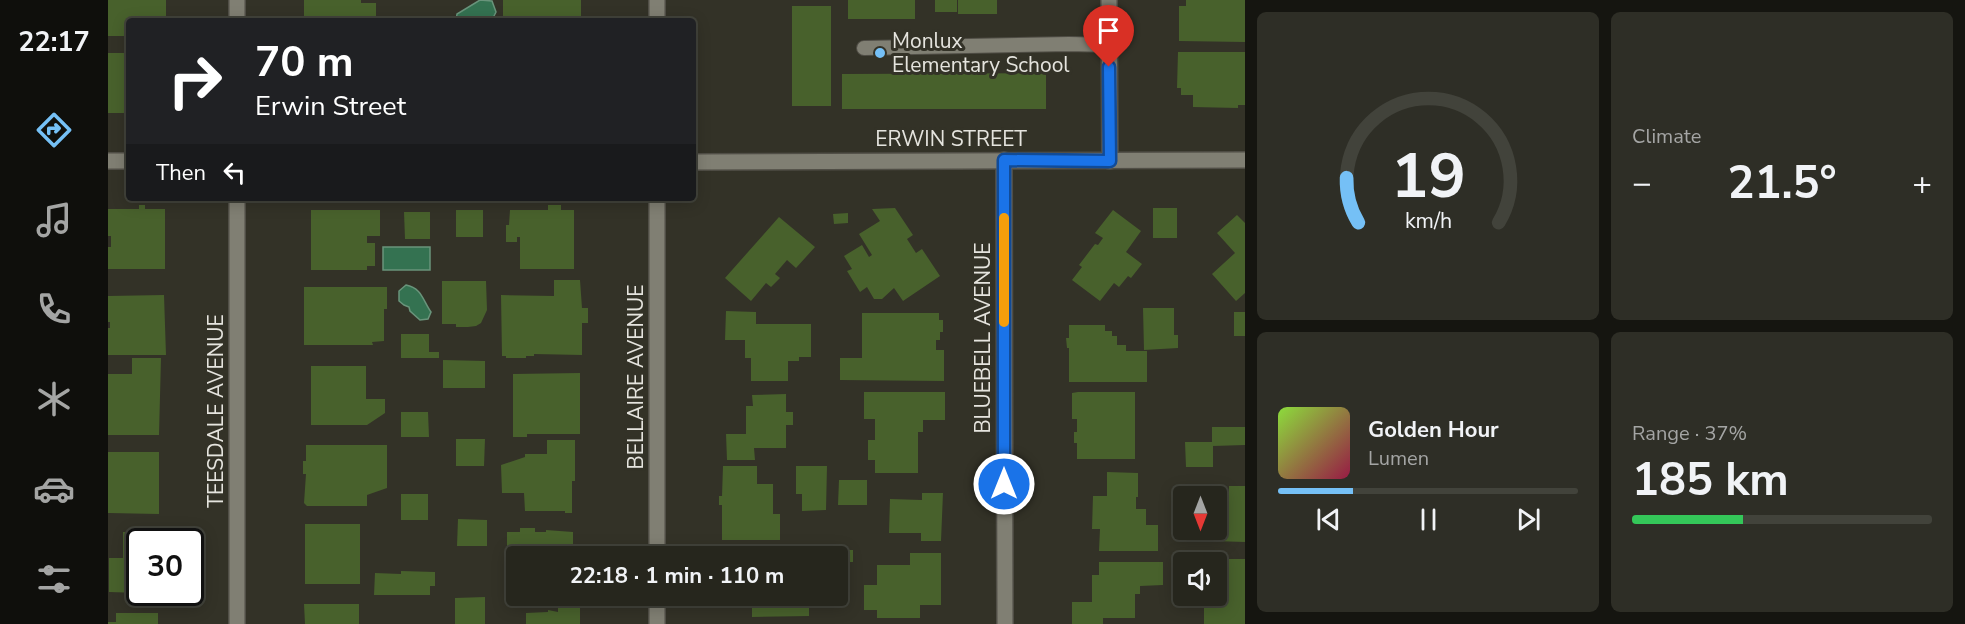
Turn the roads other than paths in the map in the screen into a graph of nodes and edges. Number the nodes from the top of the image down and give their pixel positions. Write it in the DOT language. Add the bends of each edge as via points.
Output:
graph roads {
  1 [pos="237,0"];
  2 [pos="657,0"];
  3 [pos="1109,0"];
  4 [pos="237,18"];
  5 [pos="657,18"];
  6 [pos="1109,45"];
  7 [pos="864,48"];
  8 [pos="1004,160"];
  9 [pos="1245,160"];
  10 [pos="108,161"];
  11 [pos="126,161"];
  12 [pos="1110,161"];
  13 [pos="696,162"];
  14 [pos="237,201"];
  15 [pos="657,201"];
  16 [pos="657,546"];
  17 [pos="657,606"];
  18 [pos="237,624"];
  19 [pos="657,624"];
  20 [pos="1005,624"];
  1 -- 4 [label="street"];
  2 -- 5 [label="street"];
  3 -- 6 [label="street"];
  6 -- 7 [label="lane"];
  6 -- 12 [label="street"];
  8 -- 12 [label="street, ERWIN STREET"];
  8 -- 13 [label="street, ERWIN STREET"];
  8 -- 20 [label="street, BLUEBELL AVENUE"];
  9 -- 12 [label="street, ERWIN STREET"];
  10 -- 11 [label="street"];
  14 -- 18 [label="street, TEESDALE AVENUE"];
  15 -- 16 [label="street, BELLAIRE AVENUE"];
  17 -- 19 [label="street"];
}
